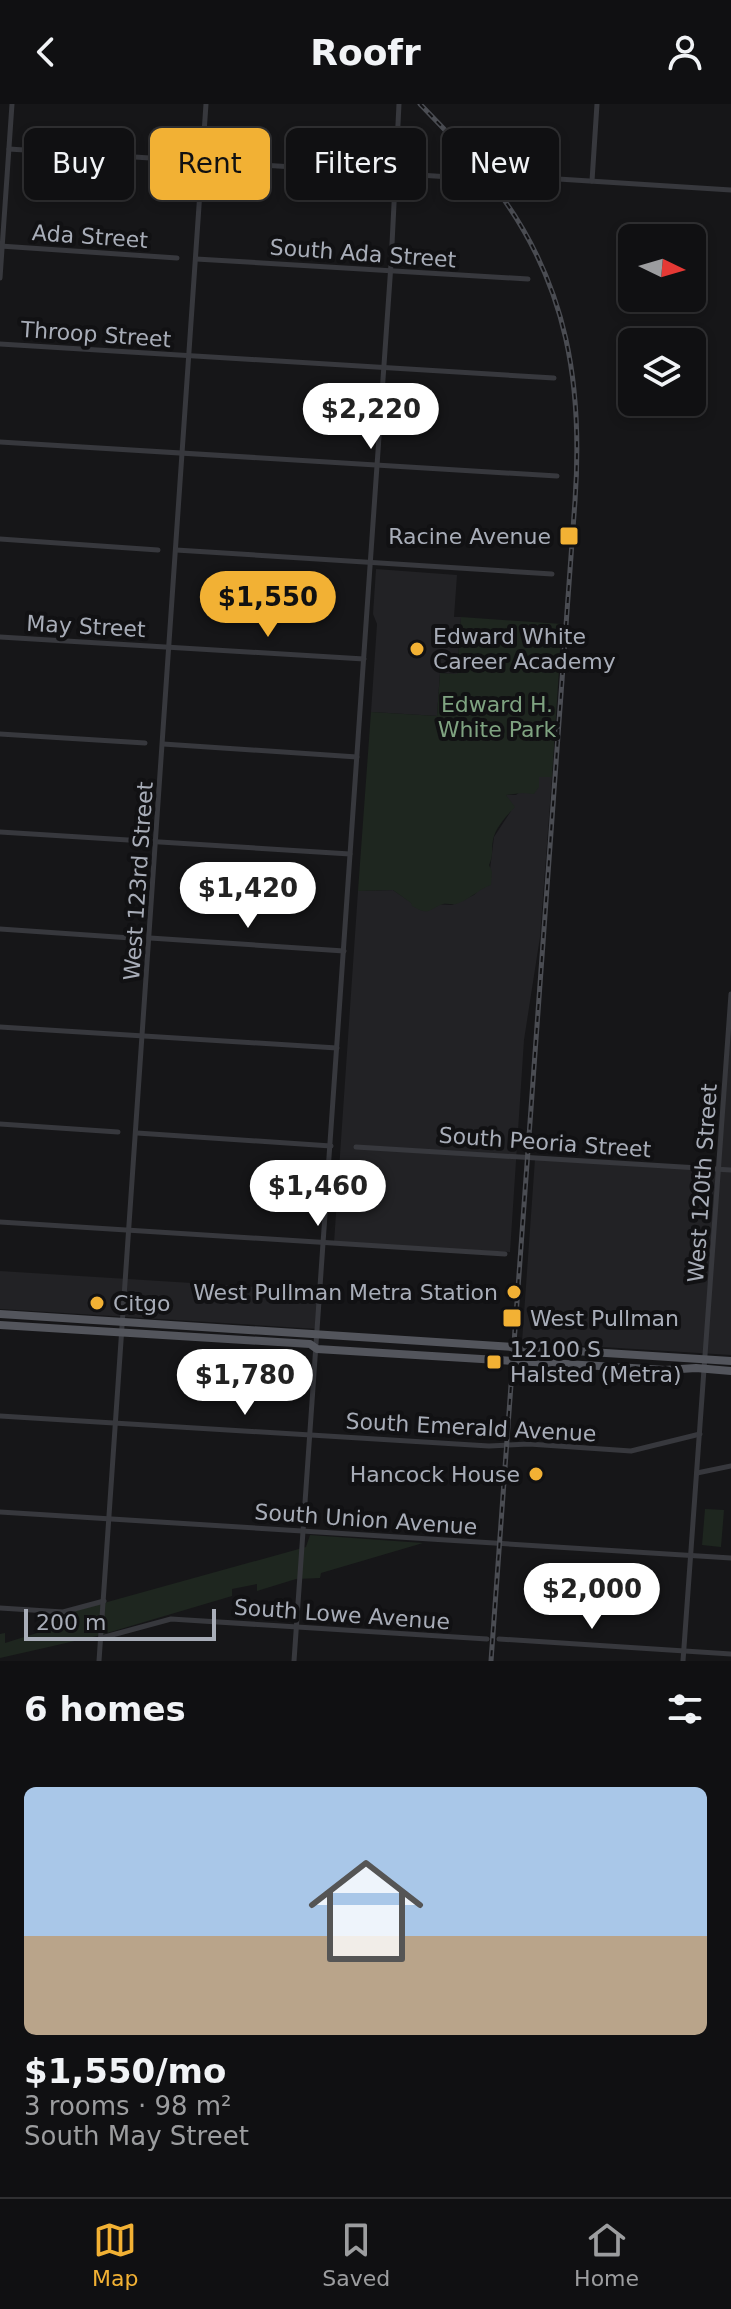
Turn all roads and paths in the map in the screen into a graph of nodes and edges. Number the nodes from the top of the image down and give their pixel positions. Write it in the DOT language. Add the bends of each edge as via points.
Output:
graph roads {
  1 [pos="12,104"];
  2 [pos="206,104"];
  3 [pos="399,104"];
  4 [pos="597,104"];
  5 [pos="204,128"];
  6 [pos="398,128"];
  7 [pos="9,149"];
  8 [pos="150,158"];
  9 [pos="559,179"];
  10 [pos="592,181"];
  11 [pos="731,190"];
  12 [pos="200,200"];
  13 [pos="395,200"];
  14 [pos="1,246"];
  15 [pos="177,258"];
  16 [pos="196,259"];
  17 [pos="390,271"];
  18 [pos="0,278"];
  19 [pos="528,279"];
  20 [pos="0,344"];
  21 [pos="189,356"];
  22 [pos="384,368"];
  23 [pos="554,378"];
  24 [pos="0,442"];
  25 [pos="183,453"];
  26 [pos="377,465"];
  27 [pos="557,476"];
  28 [pos="0,539"];
  29 [pos="158,550"];
  30 [pos="176,550"];
  31 [pos="370,562"];
  32 [pos="552,574"];
  33 [pos="0,637"];
  34 [pos="170,647"];
  35 [pos="364,659"];
  36 [pos="0,734"];
  37 [pos="145,743"];
  38 [pos="163,744"];
  39 [pos="357,757"];
  40 [pos="0,832"];
  41 [pos="156,841"];
  42 [pos="350,854"];
  43 [pos="0,929"];
  44 [pos="131,938"];
  45 [pos="150,938"];
  46 [pos="344,951"];
  47 [pos="731,994"];
  48 [pos="0,1027"];
  49 [pos="143,1036"];
  50 [pos="337,1048"];
  51 [pos="0,1124"];
  52 [pos="118,1132"];
  53 [pos="137,1133"];
  54 [pos="331,1146"];
  55 [pos="356,1147"];
  56 [pos="719,1170"];
  57 [pos="731,1170"];
  58 [pos="0,1222"];
  59 [pos="130,1230"];
  60 [pos="324,1243"];
  61 [pos="505,1254"];
  62 [pos="0,1314"];
  63 [pos="124,1322"];
  64 [pos="0,1325"];
  65 [pos="123,1333"];
  66 [pos="318,1335"];
  67 [pos="317,1349"];
  68 [pos="731,1361"];
  69 [pos="705,1364"];
  70 [pos="731,1371"];
  71 [pos="0,1416"];
  72 [pos="117,1423"];
  73 [pos="700,1434"];
  74 [pos="310,1435"];
  75 [pos="731,1466"];
  76 [pos="697,1473"];
  77 [pos="0,1512"];
  78 [pos="110,1519"];
  79 [pos="303,1531"];
  80 [pos="691,1555"];
  81 [pos="731,1558"];
  82 [pos="104,1601"];
  83 [pos="0,1608"];
  84 [pos="297,1627"];
  85 [pos="101,1638"];
  86 [pos="487,1639"];
  87 [pos="499,1639"];
  88 [pos="684,1651"];
  89 [pos="731,1654"];
  90 [pos="99,1661"];
  91 [pos="294,1661"];
  92 [pos="683,1661"];
  1 -- 7 [label="street"];
  2 -- 5 [label="street, West 123rd Street"];
  3 -- 6 [label="street"];
  4 -- 10 [label="street"];
  7 -- 8 [label="street"];
  7 -- 14 [label="street"];
  9 -- 10 [label="street"];
  10 -- 11 [label="street"];
  12 -- 16 [label="street, West 123rd Street"];
  13 -- 17 [label="street"];
  14 -- 15 [label="street, Ada Street"];
  14 -- 18 [label="street"];
  16 -- 17 [label="street, South Ada Street"];
  16 -- 21 [label="street, West 123rd Street"];
  17 -- 19 [label="street, South Ada Street"];
  17 -- 22 [label="street"];
  20 -- 21 [label="street, Throop Street"];
  21 -- 22 [label="street, Throop Street"];
  21 -- 25 [label="street, West 123rd Street"];
  22 -- 23 [label="street, Throop Street"];
  22 -- 26 [label="street"];
  24 -- 25 [label="street"];
  25 -- 26 [label="street"];
  25 -- 30 [label="street, West 123rd Street"];
  26 -- 27 [label="street"];
  26 -- 31 [label="street"];
  28 -- 29 [label="street"];
  30 -- 31 [label="street"];
  30 -- 34 [label="street, West 123rd Street"];
  31 -- 32 [label="street"];
  31 -- 35 [label="street"];
  33 -- 34 [label="street, May Street"];
  34 -- 35 [label="street, May Street"];
  34 -- 38 [label="street, West 123rd Street"];
  35 -- 39 [label="street"];
  36 -- 37 [label="street"];
  38 -- 39 [label="street"];
  38 -- 41 [label="street, West 123rd Street"];
  39 -- 42 [label="street"];
  40 -- 41 [label="street"];
  41 -- 42 [label="street"];
  41 -- 45 [label="street, West 123rd Street"];
  42 -- 46 [label="street"];
  43 -- 44 [label="street"];
  45 -- 46 [label="street"];
  45 -- 49 [label="street, West 123rd Street"];
  46 -- 50 [label="street"];
  47 -- 56 [label="street, West 120th Street"];
  48 -- 49 [label="street"];
  49 -- 50 [label="street"];
  49 -- 53 [label="street, West 123rd Street"];
  50 -- 54 [label="street"];
  51 -- 52 [label="street"];
  53 -- 54 [label="street"];
  53 -- 59 [label="street, West 123rd Street"];
  54 -- 60 [label="street"];
  55 -- 56 [label="street, South Peoria Street"];
  56 -- 57 [label="street, South Peoria Street"];
  56 -- 69 [label="street, West 120th Street"];
  58 -- 59 [label="street"];
  59 -- 60 [label="street"];
  59 -- 63 [label="street, West 123rd Street"];
  60 -- 61 [label="street"];
  60 -- 66 [label="street"];
  62 -- 63 [label="main road"];
  63 -- 65 [label="street, West 123rd Street"];
  63 -- 66 [label="main road"];
  64 -- 65 [label="main road"];
  65 -- 67 [label="main road" via="310,1344"];
  65 -- 72 [label="street, West 123rd Street"];
  66 -- 67 [label="street"];
  66 -- 69 [label="main road"];
  67 -- 69 [label="main road" via="665,1370"];
  67 -- 74 [label="street"];
  68 -- 69 [label="main road"];
  69 -- 70 [label="main road"];
  69 -- 73 [label="street, West 120th Street"];
  71 -- 72 [label="street, South Emerald Avenue"];
  72 -- 74 [label="street, South Emerald Avenue"];
  72 -- 78 [label="street, West 123rd Street"];
  73 -- 74 [label="street, South Emerald Avenue" via="631,1451"];
  73 -- 76 [label="street, West 120th Street"];
  74 -- 79 [label="street"];
  75 -- 76 [label="street"];
  76 -- 80 [label="street, West 120th Street"];
  77 -- 78 [label="street, South Union Avenue"];
  78 -- 79 [label="street, South Union Avenue"];
  78 -- 82 [label="street, West 123rd Street"];
  79 -- 80 [label="street, South Union Avenue"];
  79 -- 84 [label="street"];
  80 -- 81 [label="street, South Union Avenue"];
  80 -- 88 [label="street, West 120th Street"];
  82 -- 83 [label="street" via="63,1612"];
  82 -- 85 [label="street, West 123rd Street"];
  84 -- 85 [label="street, South Lowe Avenue" via="171,1619"];
  84 -- 86 [label="street, South Lowe Avenue"];
  84 -- 91 [label="street"];
  85 -- 90 [label="street, West 123rd Street"];
  87 -- 88 [label="street"];
  88 -- 89 [label="street"];
  88 -- 92 [label="street, West 120th Street"];
}
